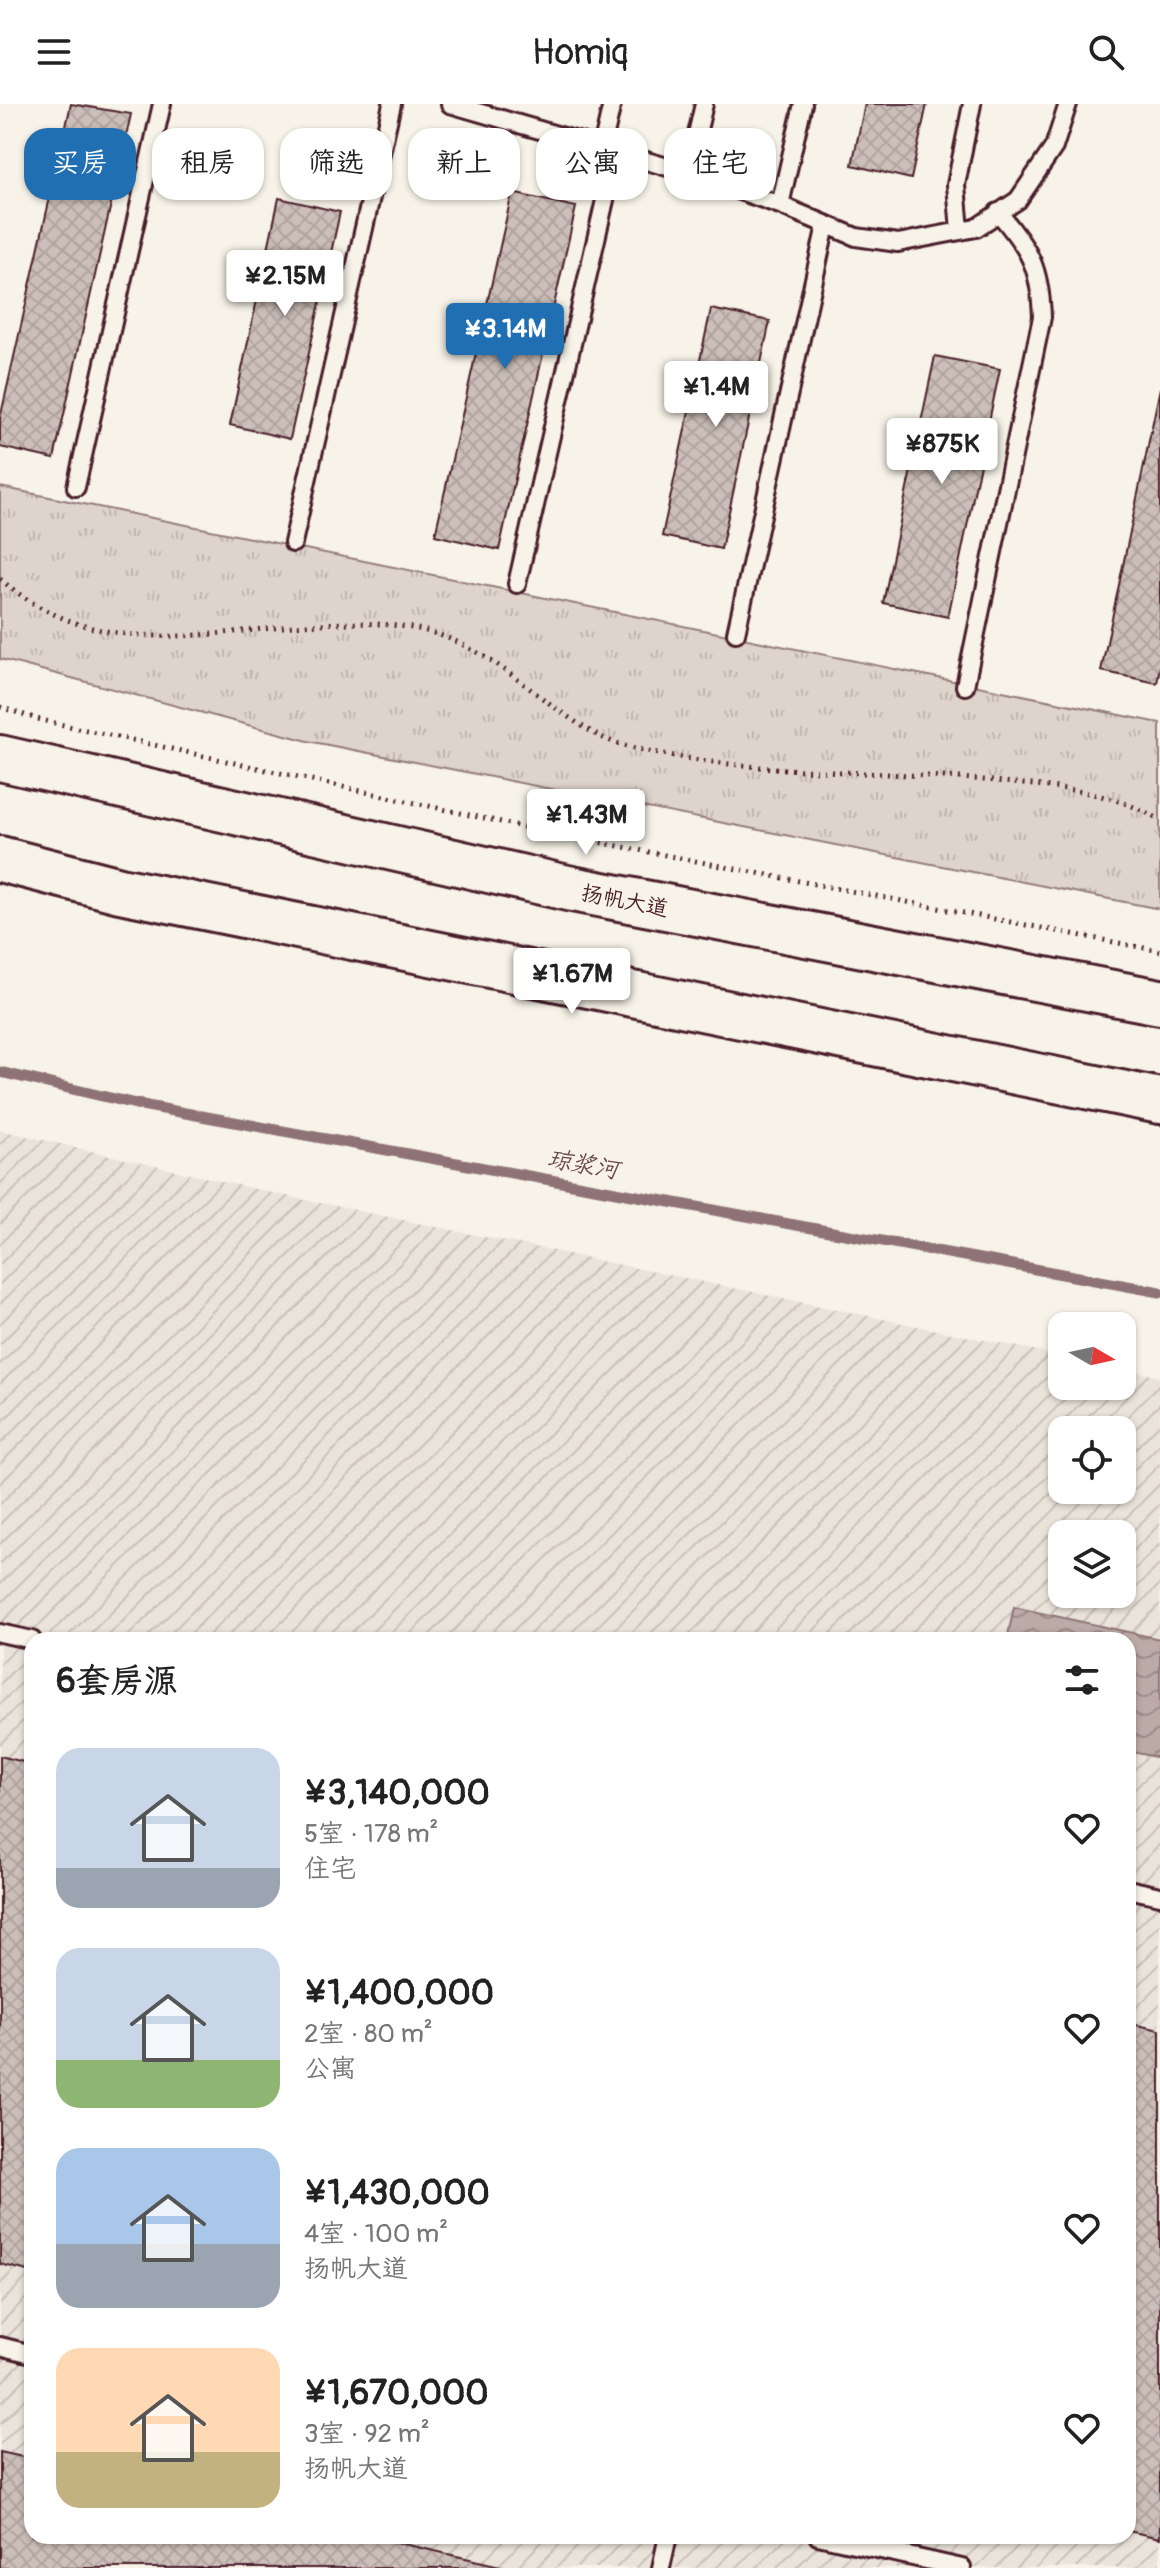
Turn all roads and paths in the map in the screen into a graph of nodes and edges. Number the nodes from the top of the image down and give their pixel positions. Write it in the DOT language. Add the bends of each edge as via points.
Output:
graph roads {
  1 [pos="162,104"];
  2 [pos="392,104"];
  3 [pos="450,104"];
  4 [pos="612,104"];
  5 [pos="704,104"];
  6 [pos="803,104"];
  7 [pos="972,104"];
  8 [pos="1068,104"];
  9 [pos="610,128"];
  10 [pos="698,128"];
  11 [pos="536,129"];
  12 [pos="598,200"];
  13 [pos="766,200"];
  14 [pos="780,205"];
  15 [pos="998,212"];
  16 [pos="826,225"];
  17 [pos="960,230"];
  18 [pos="76,487"];
  19 [pos="293,543"];
  20 [pos="0,579"];
  21 [pos="517,584"];
  22 [pos="736,633"];
  23 [pos="965,686"];
  24 [pos="0,707"];
  25 [pos="0,758"];
  26 [pos="1160,820"];
  27 [pos="0,859"];
  28 [pos="1160,951"];
  29 [pos="1160,1002"];
  30 [pos="1160,1101"];
  31 [pos="0,1633"];
  32 [pos="24,1638"];
  33 [pos="1136,1891"];
  34 [pos="1160,1896"];
  35 [pos="0,2346"];
  36 [pos="24,2352"];
  37 [pos="666,2544"];
  38 [pos="854,2544"];
  39 [pos="661,2568"];
  40 [pos="962,2568"];
  1 -- 18 [label="lane"];
  2 -- 19 [label="lane"];
  3 -- 11 [label="lane"];
  4 -- 9 [label="lane"];
  5 -- 10 [label="lane"];
  6 -- 14 [label="lane"];
  7 -- 17 [label="lane" via="956,185"];
  8 -- 15 [label="lane" via="1054,147 1018,200"];
  12 -- 21 [label="lane"];
  13 -- 14 [label="lane"];
  14 -- 16 [label="lane"];
  15 -- 17 [label="lane" via="976,228"];
  15 -- 23 [label="lane" via="1030,250 1041,281 1042,317"];
  16 -- 17 [label="lane" via="856,237 898,243"];
  16 -- 22 [label="lane"];
  20 -- 26 [label="path" via="59,618 107,634 160,638 349,622 416,628 470,645 602,737 653,752 731,764 1029,784 1104,796"];
  24 -- 28 [label="path" via="546,832"];
  25 -- 29 [label="main road, 扬帆大道" via="572,889"];
  27 -- 30 [label="main road" via="120,890"];
  31 -- 32 [label="lane"];
  33 -- 34 [label="lane"];
  35 -- 36 [label="lane"];
  37 -- 39 [label="lane"];
  38 -- 40 [label="lane"];
}
